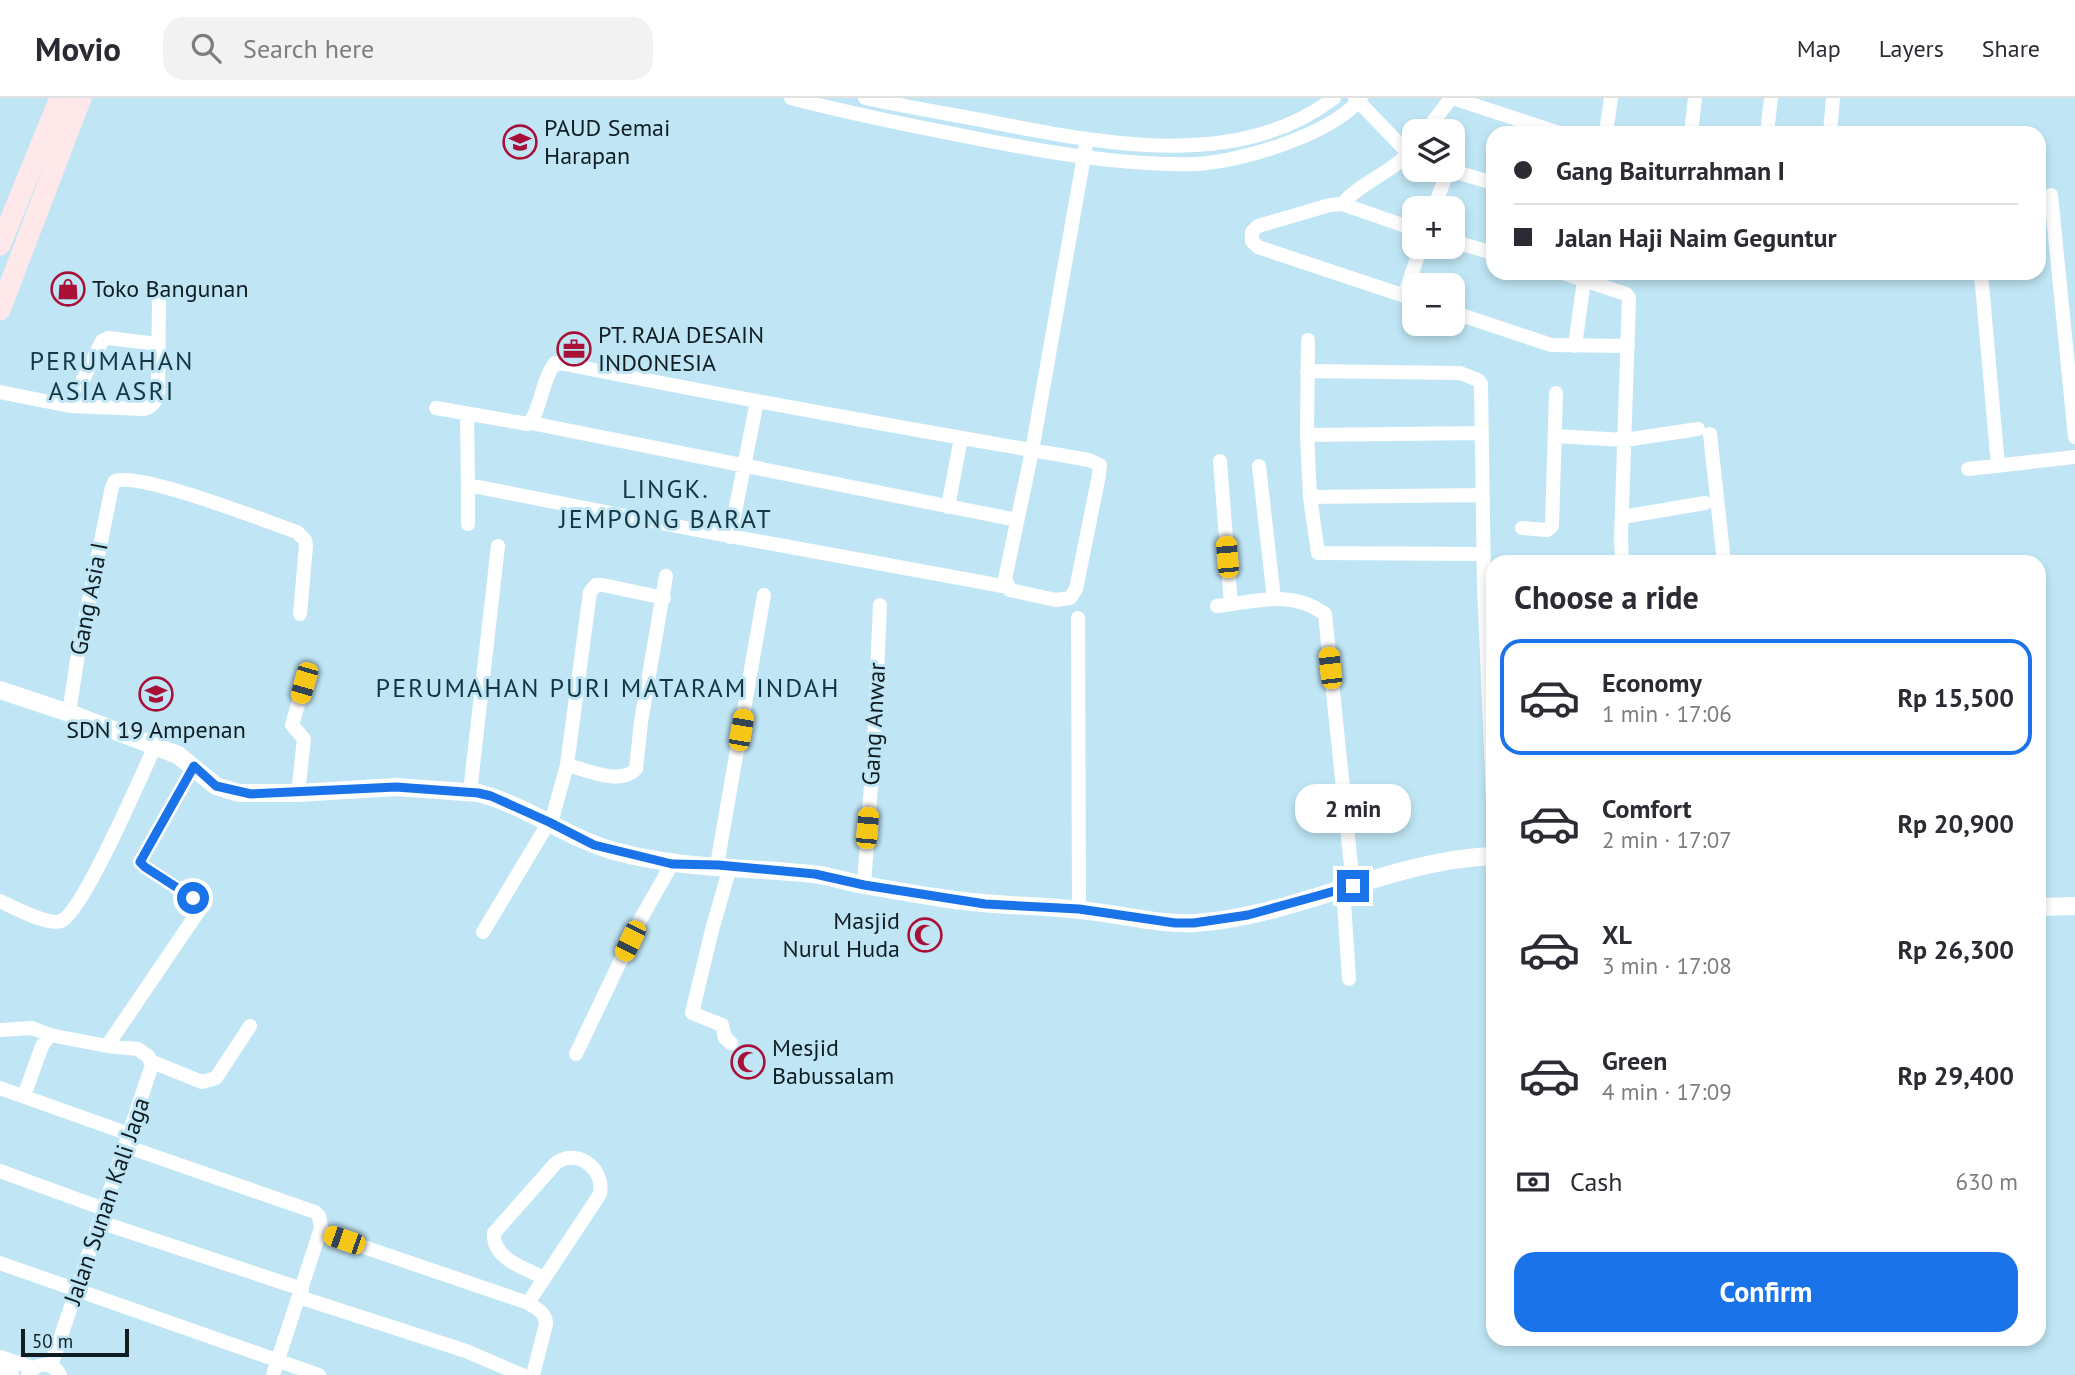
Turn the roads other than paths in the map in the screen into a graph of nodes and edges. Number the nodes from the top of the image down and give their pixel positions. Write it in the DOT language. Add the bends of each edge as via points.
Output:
graph roads {
  1 [pos="60,98"];
  2 [pos="81,98"];
  3 [pos="790,98"];
  4 [pos="865,98"];
  5 [pos="1334,98"];
  6 [pos="1452,98"];
  7 [pos="1611,98"];
  8 [pos="1695,98"];
  9 [pos="1771,98"];
  10 [pos="1833,98"];
  11 [pos="1358,99"];
  12 [pos="822,102"];
  13 [pos="1435,119"];
  14 [pos="1538,126"];
  15 [pos="1607,126"];
  16 [pos="1692,126"];
  17 [pos="1769,126"];
  18 [pos="1831,126"];
  19 [pos="1087,139"];
  20 [pos="1402,142"];
  21 [pos="1085,157"];
  22 [pos="1402,160"];
  23 [pos="1465,175"];
  24 [pos="1486,181"];
  25 [pos="2050,195"];
  26 [pos="1342,204"];
  27 [pos="5,220"];
  28 [pos="1402,225"];
  29 [pos="0,245"];
  30 [pos="1465,245"];
  31 [pos="1486,251"];
  32 [pos="1583,280"];
  33 [pos="1594,280"];
  34 [pos="1982,280"];
  35 [pos="1402,295"];
  36 [pos="159,299"];
  37 [pos="0,310"];
  38 [pos="1465,316"];
  39 [pos="1308,340"];
  40 [pos="158,344"];
  41 [pos="1628,345"];
  42 [pos="1574,346"];
  43 [pos="1307,371"];
  44 [pos="0,392"];
  45 [pos="1556,393"];
  46 [pos="757,401"];
  47 [pos="70,406"];
  48 [pos="436,408"];
  49 [pos="467,414"];
  50 [pos="531,423"];
  51 [pos="1481,433"];
  52 [pos="1307,435"];
  53 [pos="1555,436"];
  54 [pos="2075,437"];
  55 [pos="961,438"];
  56 [pos="1625,440"];
  57 [pos="1032,451"];
  58 [pos="2075,457"];
  59 [pos="1220,461"];
  60 [pos="1259,466"];
  61 [pos="1998,466"];
  62 [pos="744,467"];
  63 [pos="1968,469"];
  64 [pos="468,485"];
  65 [pos="1482,495"];
  66 [pos="1310,497"];
  67 [pos="1705,503"];
  68 [pos="948,507"];
  69 [pos="1622,517"];
  70 [pos="1017,520"];
  71 [pos="468,524"];
  72 [pos="1522,528"];
  73 [pos="730,537"];
  74 [pos="498,546"];
  75 [pos="1483,554"];
  76 [pos="1622,555"];
  77 [pos="1724,555"];
  78 [pos="666,576"];
  79 [pos="1008,587"];
  80 [pos="764,595"];
  81 [pos="664,598"];
  82 [pos="1274,599"];
  83 [pos="880,605"];
  84 [pos="300,614"];
  85 [pos="1078,618"];
  86 [pos="1486,633"];
  87 [pos="304,683"];
  88 [pos="0,690"];
  89 [pos="69,713"];
  90 [pos="155,746"];
  91 [pos="567,765"];
  92 [pos="194,766"];
  93 [pos="470,792"];
  94 [pos="298,793"];
  95 [pos="550,822"];
  96 [pos="1486,856"];
  97 [pos="672,864"];
  98 [pos="724,866"];
  99 [pos="864,885"];
  100 [pos="1346,893"];
  101 [pos="0,901"];
  102 [pos="2074,903"];
  103 [pos="2046,906"];
  104 [pos="1079,909"];
  105 [pos="483,932"];
  106 [pos="1349,979"];
  107 [pos="250,1026"];
  108 [pos="0,1030"];
  109 [pos="50,1035"];
  110 [pos="732,1043"];
  111 [pos="107,1046"];
  112 [pos="576,1054"];
  113 [pos="150,1068"];
  114 [pos="0,1088"];
  115 [pos="24,1096"];
  116 [pos="127,1140"];
  117 [pos="0,1171"];
  118 [pos="102,1216"];
  119 [pos="320,1232"];
  120 [pos="0,1263"];
  121 [pos="544,1278"];
  122 [pos="76,1289"];
  123 [pos="300,1293"];
  124 [pos="528,1303"];
  125 [pos="0,1357"];
  126 [pos="275,1368"];
  127 [pos="55,1370"];
  128 [pos="0,1371"];
  129 [pos="31,1371"];
  130 [pos="12,1375"];
  131 [pos="319,1375"];
  132 [pos="522,1375"];
  133 [pos="533,1375"];
  1 -- 27 [label="main road"];
  2 -- 37 [label="main road"];
  3 -- 12 [label="street"];
  4 -- 19 [label="street"];
  5 -- 19 [label="street" via="1283,128 1228,142 1190,145"];
  6 -- 13 [label="street"];
  6 -- 14 [label="street"];
  7 -- 15 [label="street"];
  8 -- 16 [label="street"];
  9 -- 17 [label="street"];
  10 -- 18 [label="street"];
  11 -- 20 [label="street"];
  11 -- 21 [label="street" via="1329,124 1287,143 1236,157 1197,164"];
  12 -- 21 [label="street" via="876,119"];
  19 -- 21 [label="street"];
  21 -- 57 [label="street"];
  22 -- 26 [label="street"];
  23 -- 24 [label="street"];
  25 -- 54 [label="street"];
  26 -- 28 [label="street"];
  26 -- 35 [label="street" via="1258,226 1252,241 1258,247"];
  27 -- 29 [label="main road"];
  30 -- 31 [label="street"];
  32 -- 42 [label="street"];
  33 -- 41 [label="street" via="1626,293"];
  34 -- 61 [label="street"];
  36 -- 40 [label="street"];
  38 -- 42 [label="street" via="1551,345"];
  39 -- 43 [label="street"];
  40 -- 47 [label="street" via="102,341"];
  40 -- 47 [label="street" via="158,392 152,405 144,409"];
  41 -- 42 [label="street"];
  41 -- 56 [label="street"];
  43 -- 51 [label="street" via="1460,373 1481,384"];
  43 -- 52 [label="street"];
  44 -- 47 [label="street"];
  45 -- 53 [label="street"];
  46 -- 50 [label="street" via="555,363"];
  46 -- 55 [label="street"];
  46 -- 62 [label="street"];
  48 -- 49 [label="street"];
  49 -- 50 [label="street"];
  49 -- 64 [label="street"];
  50 -- 62 [label="street"];
  51 -- 52 [label="street"];
  51 -- 65 [label="street"];
  52 -- 66 [label="street"];
  53 -- 56 [label="street"];
  53 -- 72 [label="street" via="1550,530"];
  55 -- 57 [label="street"];
  55 -- 68 [label="street"];
  56 -- 69 [label="street"];
  56 -- 77 [label="street" via="1704,432"];
  57 -- 70 [label="street"];
  57 -- 79 [label="street" via="1096,462 1099,475 1073,596 1055,600"];
  58 -- 61 [label="street"];
  59 -- 82 [label="street" via="1224,605"];
  60 -- 82 [label="street"];
  61 -- 63 [label="street"];
  62 -- 68 [label="street"];
  62 -- 73 [label="street"];
  64 -- 71 [label="street"];
  64 -- 73 [label="street"];
  65 -- 66 [label="street"];
  65 -- 75 [label="street"];
  66 -- 75 [label="street" via="1318,554"];
  67 -- 69 [label="street"];
  68 -- 70 [label="street"];
  69 -- 76 [label="street"];
  70 -- 79 [label="street" via="1005,579"];
  73 -- 79 [label="street"];
  74 -- 93 [label="street"];
  75 -- 86 [label="street"];
  78 -- 81 [label="street"];
  80 -- 98 [label="street"];
  81 -- 91 [label="street" via="636,769 617,777"];
  81 -- 91 [label="street" via="603,585 590,592"];
  82 -- 100 [label="street" via="1297,599 1325,614"];
  83 -- 99 [label="street, Gang Anwar"];
  84 -- 89 [label="street, Gang Asia I" via="306,546 297,532 174,490 129,479 115,481"];
  85 -- 104 [label="street"];
  87 -- 94 [label="street" via="292,725 304,739"];
  88 -- 89 [label="street"];
  89 -- 90 [label="street"];
  90 -- 92 [label="street"];
  90 -- 101 [label="street" via="68,916 50,922"];
  91 -- 95 [label="street"];
  92 -- 94 [label="street" via="227,790"];
  92 -- 111 [label="street" via="140,862 195,900 198,910"];
  93 -- 94 [label="street" via="396,787"];
  93 -- 95 [label="street" via="491,796"];
  95 -- 97 [label="street" via="594,845"];
  95 -- 105 [label="street"];
  96 -- 100 [label="street" via="1458,858"];
  97 -- 98 [label="street"];
  97 -- 112 [label="street"];
  98 -- 99 [label="street" via="815,874"];
  98 -- 110 [label="street" via="692,1013 722,1025 725,1038"];
  99 -- 104 [label="street" via="985,904"];
  100 -- 104 [label="street" via="1194,923"];
  100 -- 106 [label="street"];
  102 -- 103 [label="street"];
  107 -- 113 [label="street" via="220,1074 209,1081"];
  108 -- 109 [label="street" via="32,1028"];
  109 -- 111 [label="street"];
  109 -- 115 [label="street"];
  111 -- 113 [label="street" via="138,1049 145,1053"];
  113 -- 116 [label="street, Jalan Sunan Kali Jaga"];
  114 -- 115 [label="street"];
  115 -- 116 [label="street"];
  116 -- 118 [label="street, Jalan Sunan Kali Jaga"];
  116 -- 119 [label="street" via="313,1212 321,1220"];
  117 -- 118 [label="street"];
  118 -- 122 [label="street, Jalan Sunan Kali Jaga"];
  118 -- 123 [label="street"];
  119 -- 123 [label="street"];
  119 -- 124 [label="street"];
  120 -- 122 [label="street"];
  121 -- 121 [label="street" via="600,1194 597,1172 576,1157 557,1161 494,1233 496,1249 504,1257"];
  121 -- 124 [label="street"];
  122 -- 126 [label="street"];
  122 -- 127 [label="street, Jalan Sunan Kali Jaga"];
  123 -- 126 [label="street"];
  123 -- 132 [label="street"];
  124 -- 133 [label="street" via="545,1315"];
  125 -- 129 [label="street"];
  126 -- 131 [label="street"];
  127 -- 129 [label="street" via="45,1364"];
  128 -- 130 [label="street"];
}
